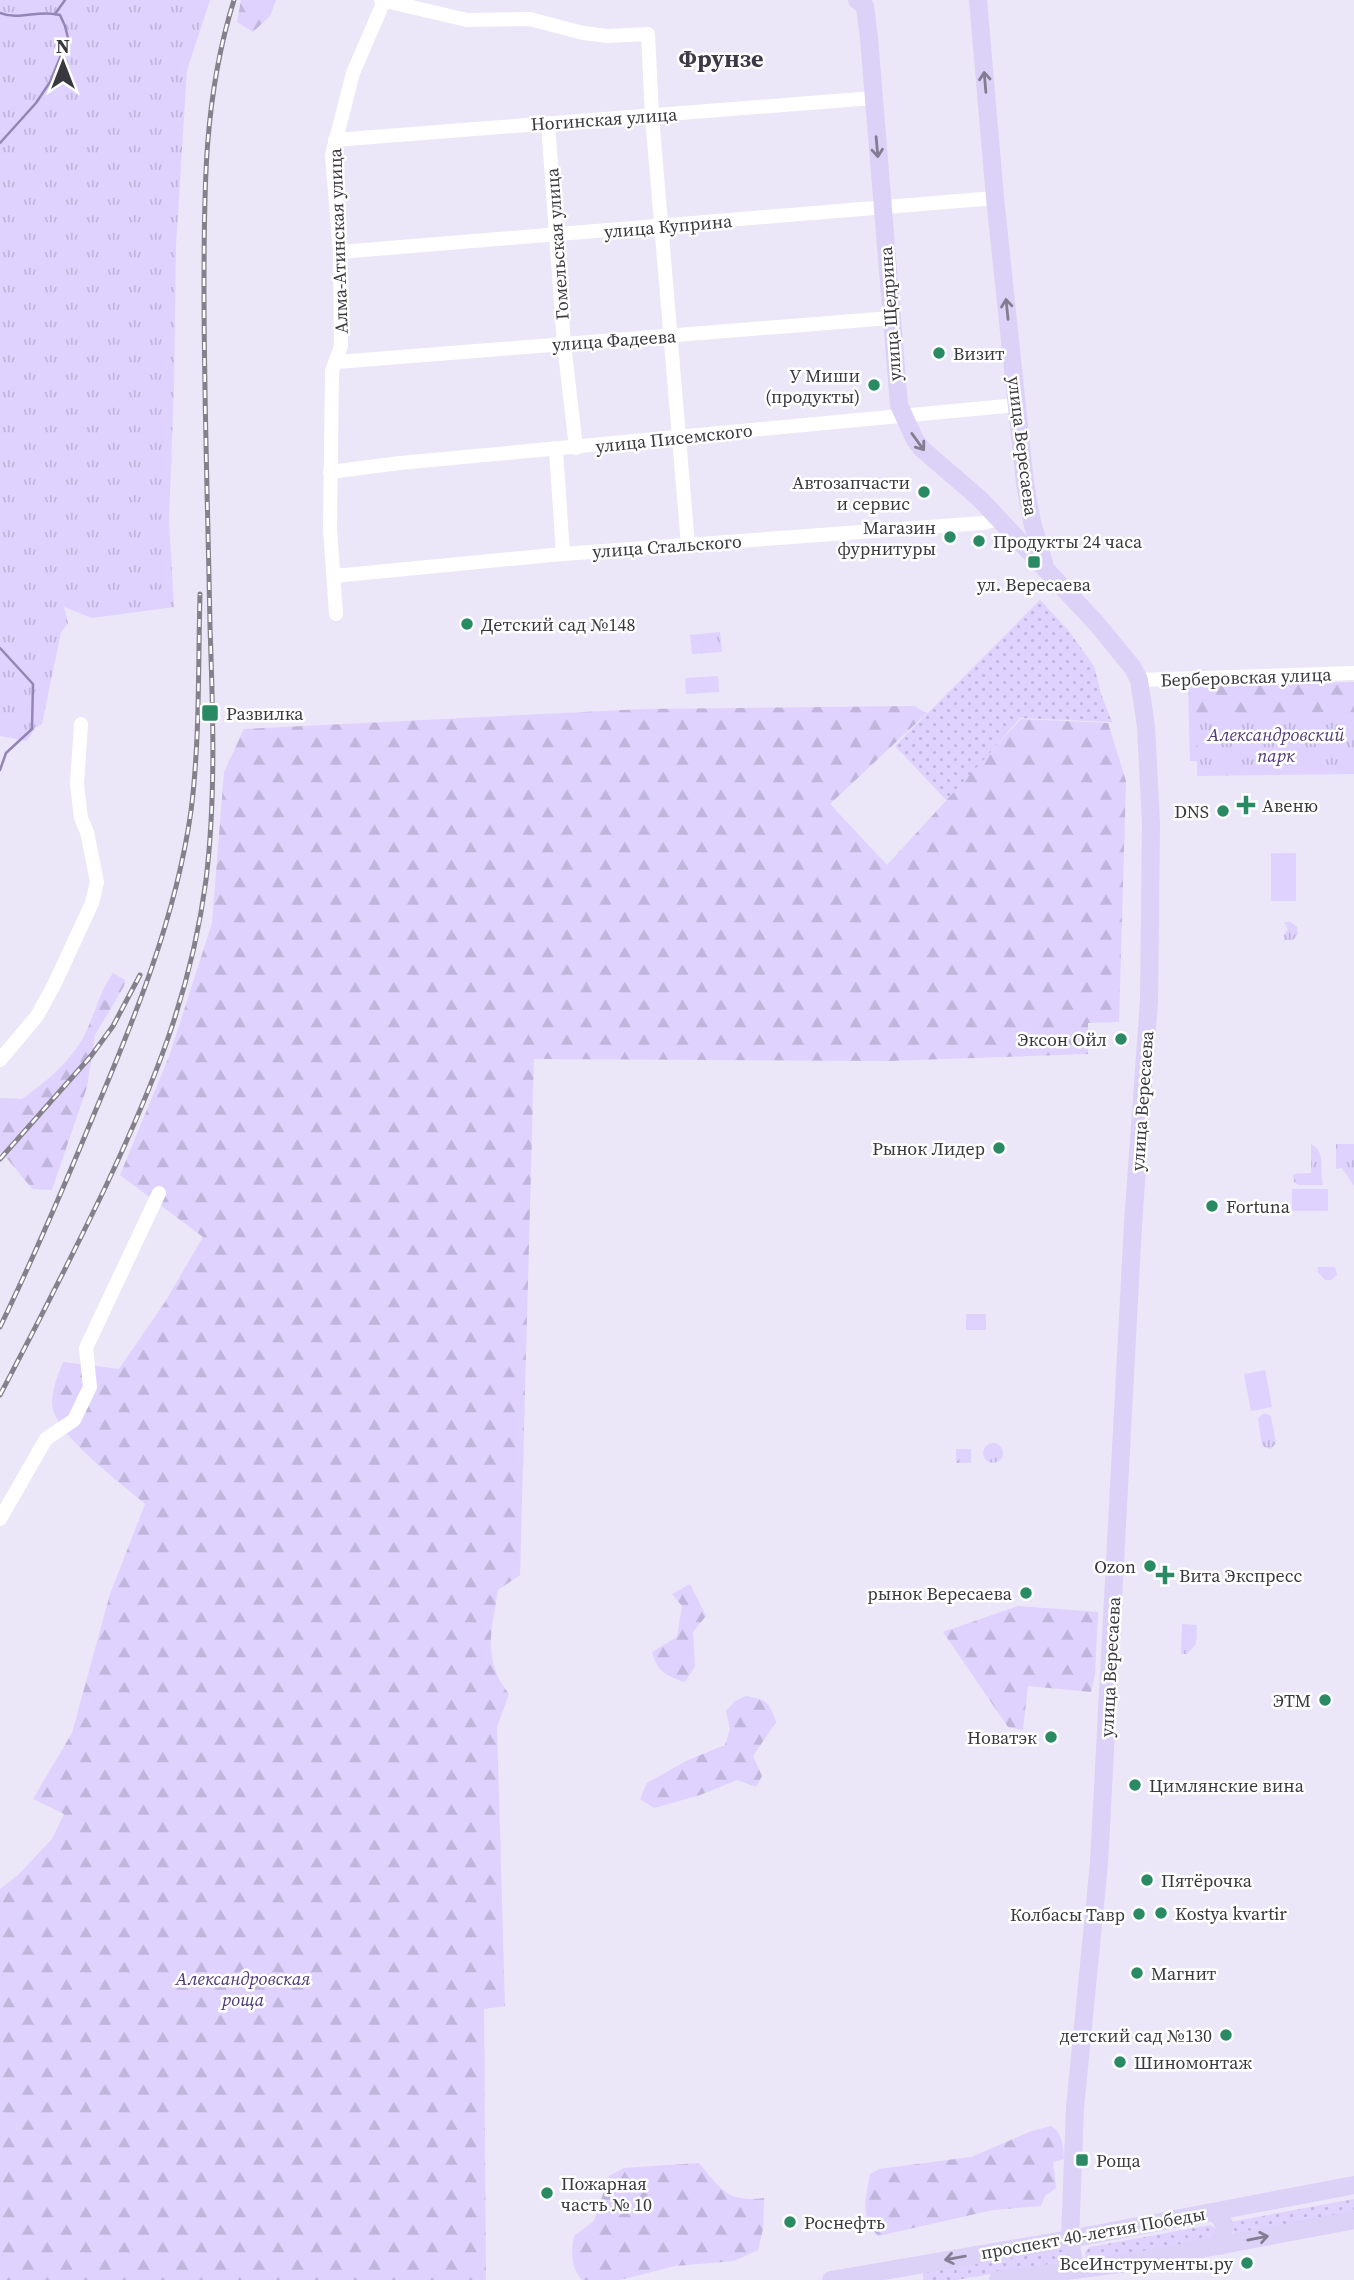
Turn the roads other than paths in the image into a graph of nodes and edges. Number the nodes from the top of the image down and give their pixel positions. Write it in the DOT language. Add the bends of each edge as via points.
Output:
graph roads {
  1 [pos="383,0"];
  2 [pos="978,0"];
  3 [pos="862,2"];
  4 [pos="873,98"];
  5 [pos="652,116"];
  6 [pos="548,124"];
  7 [pos="335,140"];
  8 [pos="995,198"];
  9 [pos="882,209"];
  10 [pos="661,227"];
  11 [pos="556,235"];
  12 [pos="340,252"];
  13 [pos="891,318"];
  14 [pos="670,336"];
  15 [pos="564,344"];
  16 [pos="337,362"];
  17 [pos="1017,405"];
  18 [pos="903,415"];
  19 [pos="679,437"];
  20 [pos="576,448"];
  21 [pos="556,450"];
  22 [pos="330,472"];
  23 [pos="1029,505"];
  24 [pos="999,519"];
  25 [pos="688,545"];
  26 [pos="563,554"];
  27 [pos="1046,569"];
  28 [pos="334,576"];
  29 [pos="336,614"];
  30 [pos="1354,673"];
  31 [pos="1139,680"];
  32 [pos="81,724"];
  33 [pos="0,1060"];
  34 [pos="159,1193"];
  35 [pos="0,1519"];
  36 [pos="1354,2185"];
  37 [pos="1213,2212"];
  38 [pos="1354,2220"];
  39 [pos="1070,2239"];
  40 [pos="1220,2246"];
  41 [pos="1075,2270"];
  42 [pos="920,2272"];
  43 [pos="904,2274"];
  44 [pos="831,2280"];
  45 [pos="998,2280"];
  1 -- 5 [label="street" via="467,20 530,19 583,33 648,34"];
  1 -- 7 [label="street, Алма-Атинская улица" via="353,73"];
  8 -- 2 [label="main road, улица Вересаева, one-way"];
  3 -- 4 [label="main road, улица Щедрина"];
  4 -- 5 [label="street, Ногинская улица"];
  4 -- 9 [label="main road, улица Щедрина, one-way"];
  5 -- 6 [label="street, Ногинская улица"];
  5 -- 10 [label="street"];
  6 -- 7 [label="street, Ногинская улица"];
  6 -- 11 [label="street, Гомельская улица"];
  7 -- 12 [label="street, Алма-Атинская улица" via="332,155"];
  8 -- 9 [label="street, улица Куприна"];
  17 -- 8 [label="main road, улица Вересаева, one-way"];
  9 -- 10 [label="street, улица Куприна"];
  9 -- 13 [label="main road, улица Щедрина"];
  10 -- 11 [label="street, улица Куприна"];
  10 -- 14 [label="street"];
  11 -- 12 [label="street, улица Куприна"];
  11 -- 15 [label="street, Гомельская улица"];
  12 -- 16 [label="street, Алма-Атинская улица" via="341,346"];
  13 -- 14 [label="street, улица Фадеева"];
  13 -- 18 [label="main road, улица Щедрина" via="896,390"];
  14 -- 15 [label="street, улица Фадеева"];
  14 -- 19 [label="street"];
  15 -- 16 [label="street, улица Фадеева"];
  15 -- 20 [label="street, Гомельская улица"];
  16 -- 22 [label="street, Алма-Атинская улица" via="332,371"];
  17 -- 18 [label="street, улица Писемского"];
  17 -- 23 [label="main road, улица Вересаева"];
  18 -- 19 [label="street, улица Писемского"];
  18 -- 24 [label="main road, улица Щедрина, one-way" via="922,449"];
  19 -- 20 [label="street, улица Писемского"];
  19 -- 25 [label="street"];
  20 -- 21 [label="street, улица Писемского"];
  21 -- 22 [label="street, улица Писемского"];
  21 -- 26 [label="street"];
  22 -- 28 [label="street, Алма-Атинская улица"];
  23 -- 24 [label="main road"];
  23 -- 27 [label="main road, улица Вересаева"];
  24 -- 25 [label="street, улица Стальского"];
  24 -- 27 [label="main road, улица Щедрина"];
  25 -- 26 [label="street, улица Стальского"];
  26 -- 28 [label="street, улица Стальского"];
  27 -- 31 [label="main road, улица Вересаева" via="1097,624"];
  28 -- 29 [label="street, Алма-Атинская улица"];
  30 -- 31 [label="street, Берберовская улица"];
  31 -- 39 [label="main road, улица Вересаева" via="1151,824 1149,1001 1100,1854 1075,2108"];
  32 -- 33 [label="street" via="77,783 97,882 92,903 37,1016"];
  34 -- 35 [label="street" via="86,1348 90,1387 74,1420 46,1439"];
  36 -- 37 [label="main road, проспект 40-летия Победы"];
  37 -- 39 [label="main road, проспект 40-летия Победы"];
  37 -- 40 [label="main road" via="1225,2227"];
  40 -- 38 [label="main road, проспект 40-летия Победы, one-way"];
  39 -- 41 [label="main road, улица Вересаева"];
  39 -- 42 [label="main road, проспект 40-летия Победы, one-way"];
  40 -- 41 [label="main road, проспект 40-летия Победы"];
  41 -- 45 [label="main road, проспект 40-летия Победы"];
  42 -- 43 [label="main road, проспект 40-летия Победы"];
  43 -- 44 [label="main road, проспект 40-летия Победы"];
}
